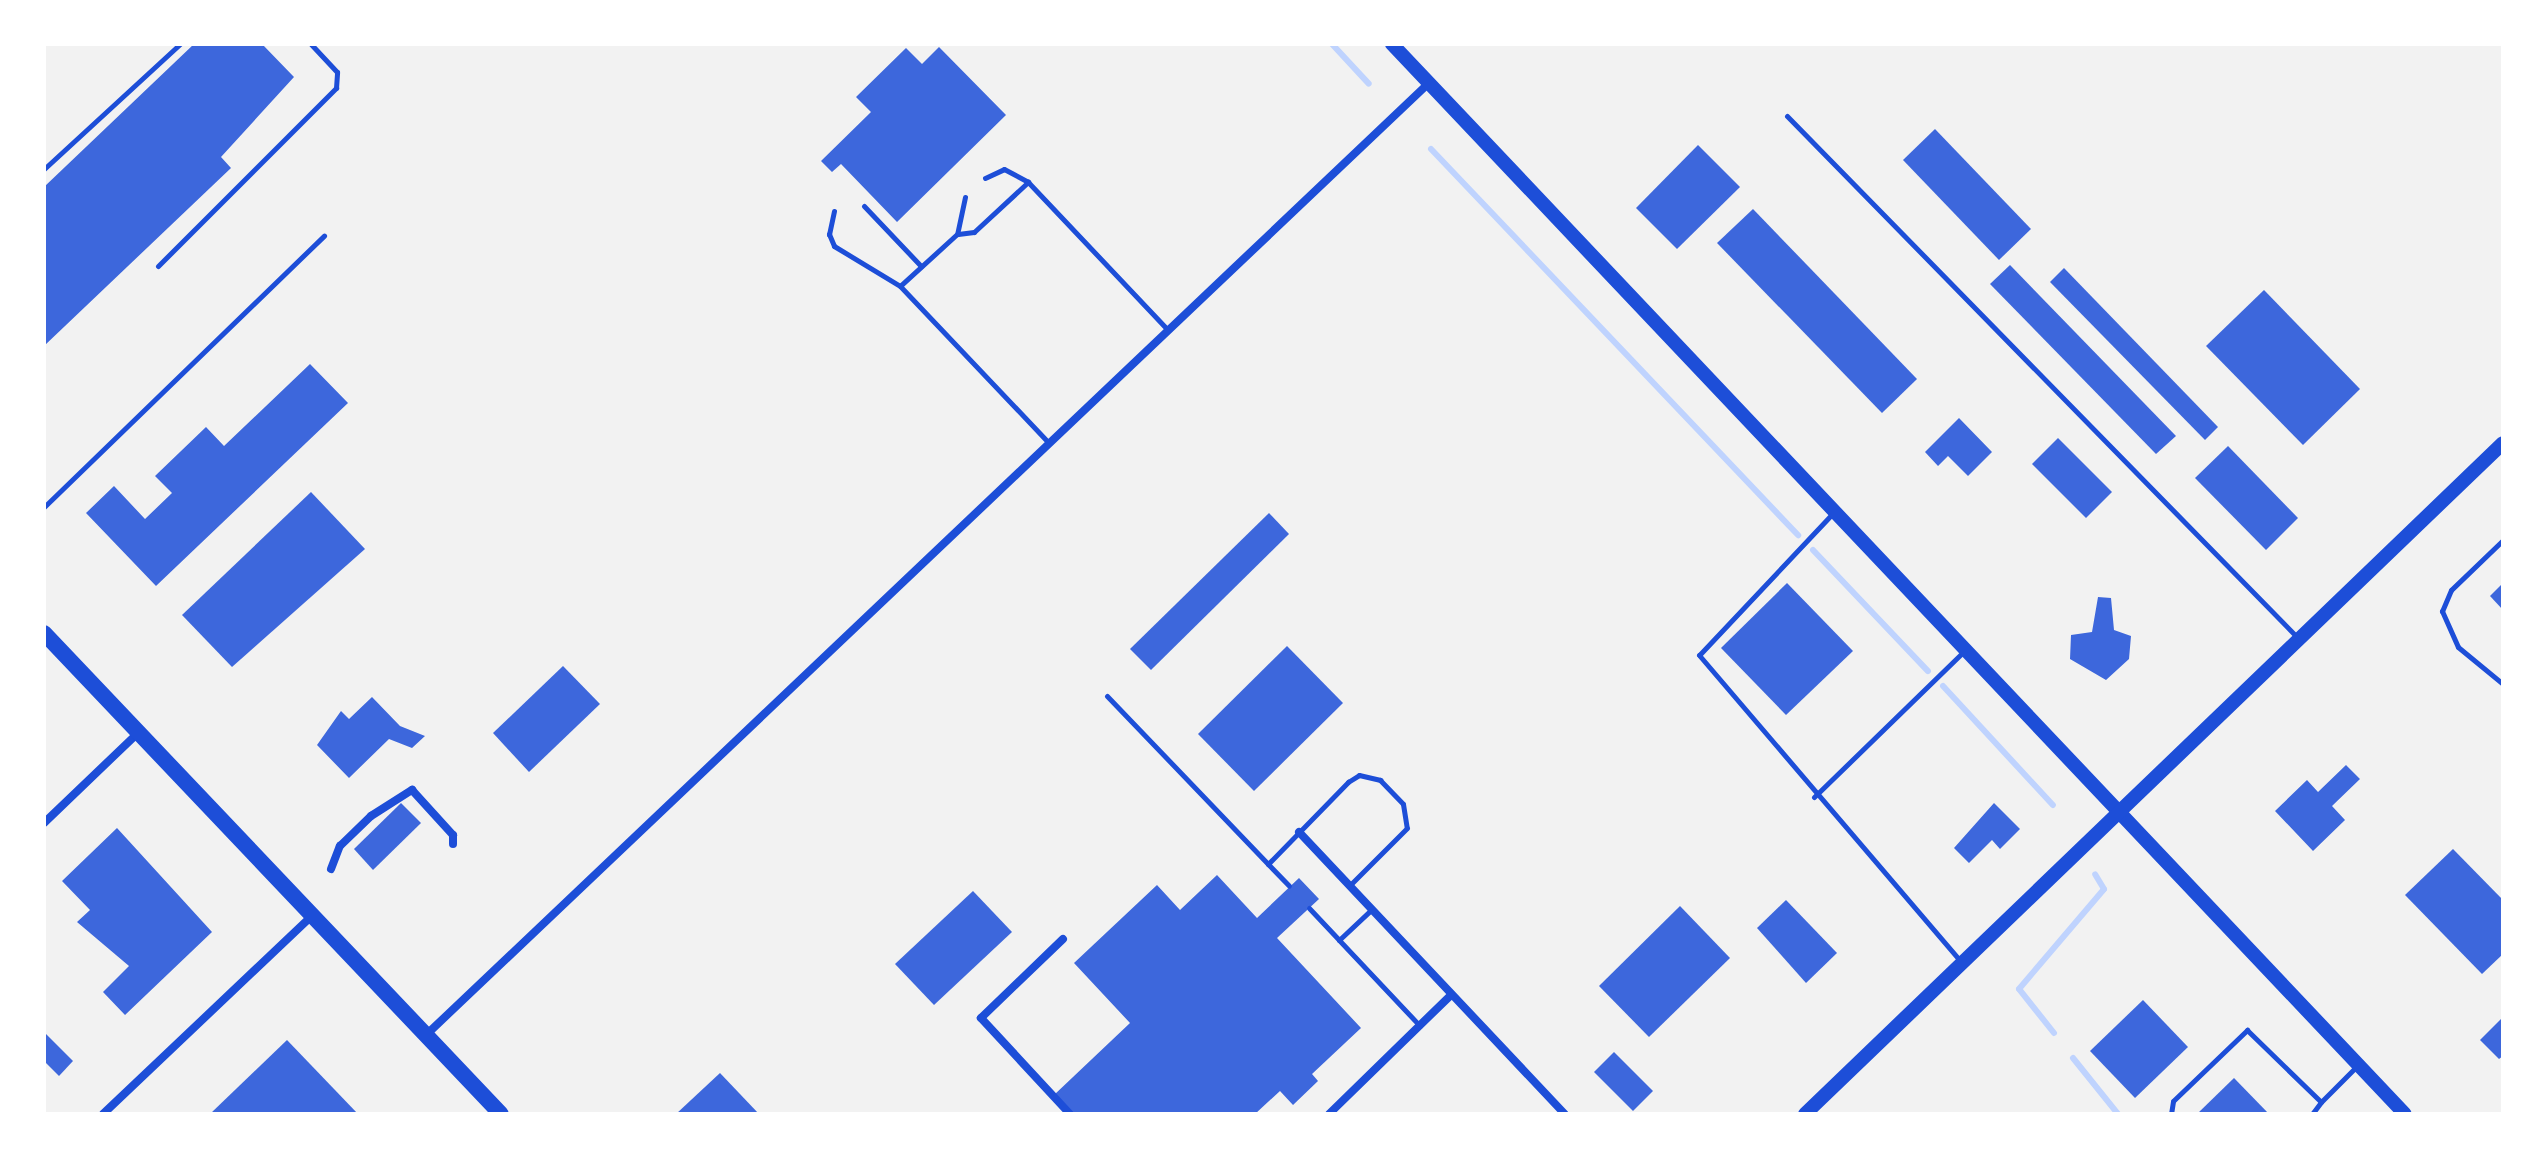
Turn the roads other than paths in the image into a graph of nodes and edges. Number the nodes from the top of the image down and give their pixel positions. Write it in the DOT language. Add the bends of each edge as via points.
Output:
graph roads {
  1 [pos="311,44"];
  2 [pos="1392,44"];
  3 [pos="176,45"];
  4 [pos="1429,83"];
  5 [pos="1787,116"];
  6 [pos="44,169"];
  7 [pos="985,178"];
  8 [pos="1028,182"];
  9 [pos="965,197"];
  10 [pos="864,206"];
  11 [pos="834,211"];
  12 [pos="957,234"];
  13 [pos="324,236"];
  14 [pos="158,266"];
  15 [pos="922,266"];
  16 [pos="900,286"];
  17 [pos="1168,330"];
  18 [pos="1049,443"];
  19 [pos="2503,443"];
  20 [pos="44,507"];
  21 [pos="1836,509"];
  22 [pos="2503,540"];
  23 [pos="44,633"];
  24 [pos="2298,638"];
  25 [pos="1966,649"];
  26 [pos="2503,684"];
  27 [pos="1107,696"];
  28 [pos="139,732"];
  29 [pos="1814,797"];
  30 [pos="2118,813"];
  31 [pos="44,823"];
  32 [pos="1299,832"];
  33 [pos="453,844"];
  34 [pos="1268,864"];
  35 [pos="331,869"];
  36 [pos="1289,886"];
  37 [pos="1349,886"];
  38 [pos="1309,908"];
  39 [pos="1371,910"];
  40 [pos="313,915"];
  41 [pos="1063,939"];
  42 [pos="1339,940"];
  43 [pos="1962,964"];
  44 [pos="1451,995"];
  45 [pos="1420,1026"];
  46 [pos="426,1035"];
  47 [pos="2358,1065"];
  48 [pos="2321,1102"];
  49 [pos="103,1114"];
  50 [pos="501,1114"];
  51 [pos="1070,1114"];
  52 [pos="1329,1114"];
  53 [pos="1565,1114"];
  54 [pos="1806,1114"];
  55 [pos="2171,1114"];
  56 [pos="2312,1114"];
  57 [pos="2405,1114"];
  1 -- 14 [label="lane" via="337,72 336,88"];
  2 -- 4 [label="main road"];
  3 -- 6 [label="lane"];
  4 -- 17 [label="street"];
  4 -- 21 [label="main road"];
  5 -- 24 [label="lane"];
  7 -- 8 [label="lane" via="1004,169"];
  8 -- 12 [label="lane" via="974,232"];
  8 -- 17 [label="lane"];
  9 -- 12 [label="lane"];
  10 -- 15 [label="lane"];
  11 -- 16 [label="lane" via="829,234 834,246"];
  12 -- 15 [label="lane"];
  13 -- 20 [label="lane"];
  15 -- 16 [label="lane"];
  16 -- 18 [label="lane"];
  17 -- 18 [label="street"];
  18 -- 46 [label="street"];
  19 -- 24 [label="main road"];
  21 -- 25 [label="main road"];
  21 -- 29 [label="lane" via="1699,655"];
  22 -- 26 [label="lane" via="2451,590 2442,611 2458,647"];
  23 -- 28 [label="main road"];
  24 -- 30 [label="main road"];
  25 -- 29 [label="lane"];
  25 -- 30 [label="main road"];
  27 -- 34 [label="lane"];
  28 -- 31 [label="street"];
  28 -- 40 [label="main road"];
  29 -- 43 [label="lane"];
  30 -- 43 [label="main road"];
  30 -- 47 [label="main road"];
  32 -- 34 [label="lane"];
  32 -- 37 [label="street"];
  32 -- 37 [label="lane" via="1359,775 1380,780 1403,804 1407,828"];
  33 -- 35 [label="street" via="453,835 412,790 371,816 340,846"];
  34 -- 36 [label="lane"];
  37 -- 39 [label="street"];
  38 -- 42 [label="lane"];
  39 -- 42 [label="lane"];
  39 -- 44 [label="street"];
  40 -- 46 [label="main road"];
  40 -- 49 [label="street"];
  41 -- 51 [label="street" via="981,1018"];
  42 -- 45 [label="lane"];
  43 -- 54 [label="main road"];
  44 -- 45 [label="street"];
  44 -- 53 [label="street"];
  45 -- 52 [label="street"];
  46 -- 50 [label="main road"];
  47 -- 48 [label="lane"];
  47 -- 57 [label="main road"];
  48 -- 55 [label="lane" via="2247,1030 2173,1101"];
  48 -- 56 [label="lane"];
}
